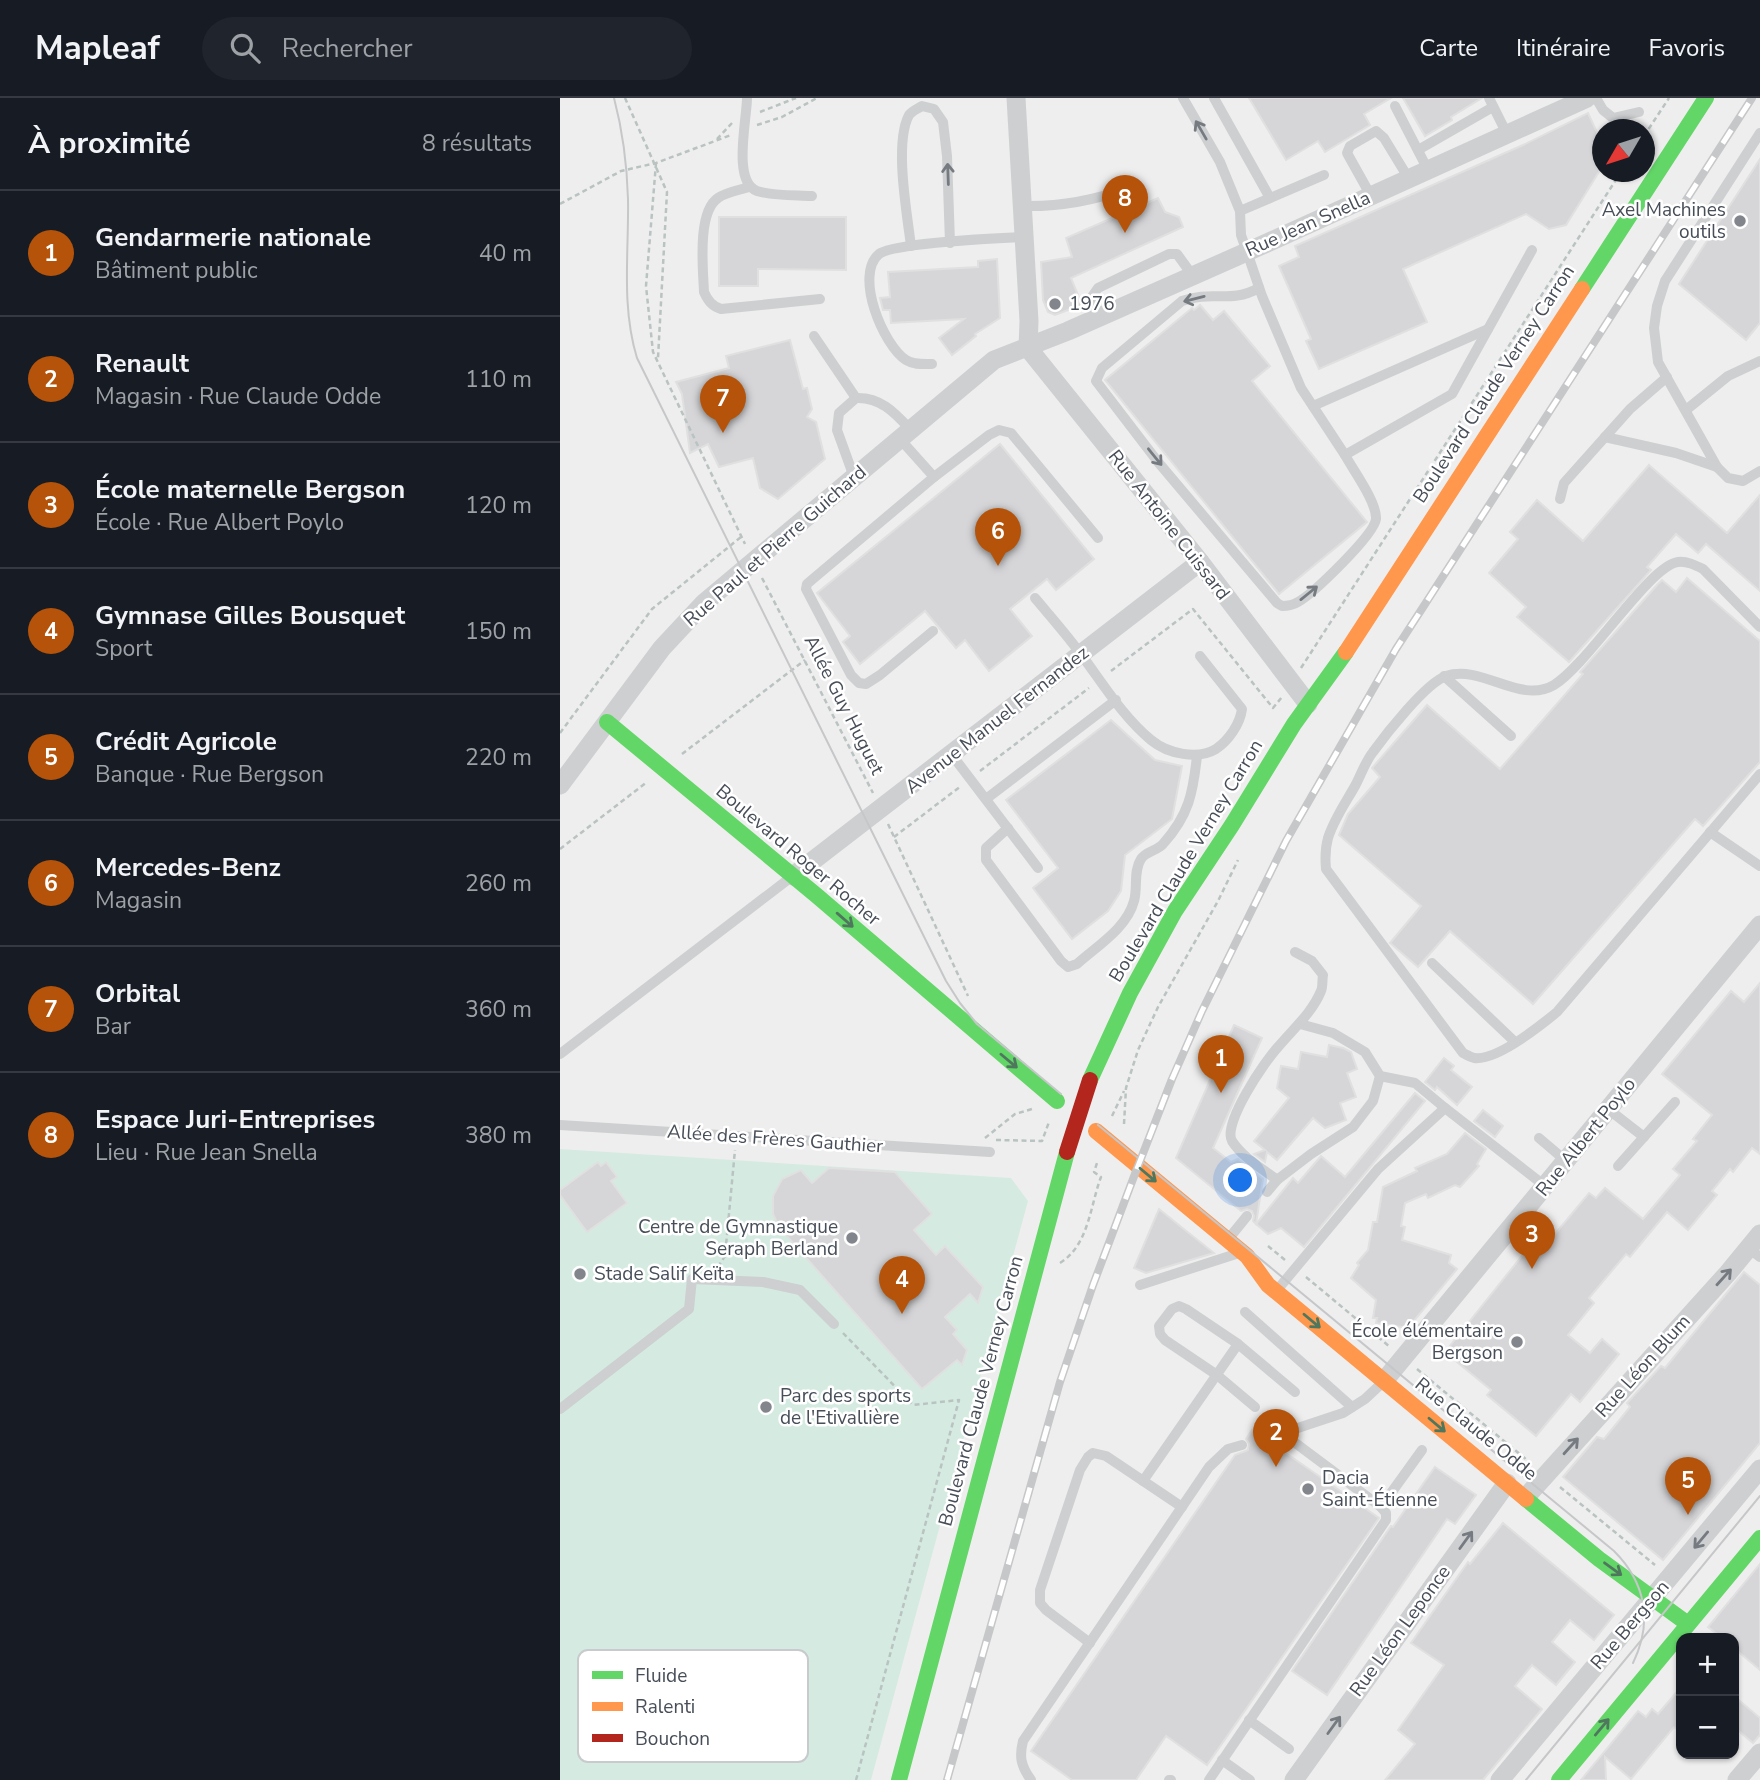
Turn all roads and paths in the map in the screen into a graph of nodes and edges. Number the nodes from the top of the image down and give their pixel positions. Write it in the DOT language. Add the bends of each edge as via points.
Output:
graph roads {
  1 [pos="625,98"];
  2 [pos="747,98"];
  3 [pos="817,98"];
  4 [pos="1016,98"];
  5 [pos="1183,98"];
  6 [pos="1214,98"];
  7 [pos="1587,98"];
  8 [pos="1596,98"];
  9 [pos="1669,98"];
  10 [pos="1706,98"];
  11 [pos="1491,103"];
  12 [pos="1556,104"];
  13 [pos="1395,106"];
  14 [pos="1639,112"];
  15 [pos="1655,119"];
  16 [pos="744,130"];
  17 [pos="1760,132"];
  18 [pos="1507,134"];
  19 [pos="1418,150"];
  20 [pos="656,163"];
  21 [pos="1429,170"];
  22 [pos="1324,176"];
  23 [pos="1409,179"];
  24 [pos="1615,182"];
  25 [pos="750,187"];
  26 [pos="1128,188"];
  27 [pos="1371,196"];
  28 [pos="812,197"];
  29 [pos="1270,198"];
  30 [pos="560,204"];
  31 [pos="1021,206"];
  32 [pos="1240,211"];
  33 [pos="1023,237"];
  34 [pos="950,243"];
  35 [pos="911,246"];
  36 [pos="1532,250"];
  37 [pos="1247,252"];
  38 [pos="1193,276"];
  39 [pos="1259,288"];
  40 [pos="820,299"];
  41 [pos="1100,317"];
  42 [pos="1488,329"];
  43 [pos="814,336"];
  44 [pos="1027,348"];
  45 [pos="657,361"];
  46 [pos="1760,361"];
  47 [pos="932,364"];
  48 [pos="1667,377"];
  49 [pos="856,398"];
  50 [pos="1313,406"];
  51 [pos="1686,410"];
  52 [pos="906,434"];
  53 [pos="1605,437"];
  54 [pos="1345,455"];
  55 [pos="1717,467"];
  56 [pos="1760,471"];
  57 [pos="854,477"];
  58 [pos="934,477"];
  59 [pos="1560,499"];
  60 [pos="741,537"];
  61 [pos="1098,538"];
  62 [pos="754,562"];
  63 [pos="1200,562"];
  64 [pos="1035,598"];
  65 [pos="1760,627"];
  66 [pos="933,631"];
  67 [pos="1081,654"];
  68 [pos="1200,656"];
  69 [pos="1444,676"];
  70 [pos="1292,682"];
  71 [pos="1116,700"];
  72 [pos="1308,704"];
  73 [pos="607,722"];
  74 [pos="560,733"];
  75 [pos="1511,736"];
  76 [pos="951,755"];
  77 [pos="1198,756"];
  78 [pos="1760,774"];
  79 [pos="560,785"];
  80 [pos="986,800"];
  81 [pos="882,809"];
  82 [pos="1008,828"];
  83 [pos="1710,832"];
  84 [pos="1240,851"];
  85 [pos="1760,866"];
  86 [pos="1038,868"];
  87 [pos="793,876"];
  88 [pos="1760,925"];
  89 [pos="1295,952"];
  90 [pos="1433,963"];
  91 [pos="971,1002"];
  92 [pos="1300,1024"];
  93 [pos="1516,1042"];
  94 [pos="560,1054"];
  95 [pos="1380,1076"];
  96 [pos="1126,1088"];
  97 [pos="1675,1102"];
  98 [pos="1039,1107"];
  99 [pos="1054,1107"];
  100 [pos="1445,1108"];
  101 [pos="1608,1109"];
  102 [pos="1112,1117"];
  103 [pos="560,1125"];
  104 [pos="1123,1128"];
  105 [pos="1098,1133"];
  106 [pos="987,1135"];
  107 [pos="736,1136"];
  108 [pos="1644,1137"];
  109 [pos="1539,1138"];
  110 [pos="974,1151"];
  111 [pos="990,1152"];
  112 [pos="1566,1161"];
  113 [pos="1618,1166"];
  114 [pos="1277,1180"];
  115 [pos="1545,1186"];
  116 [pos="1267,1192"];
  117 [pos="1247,1216"];
  118 [pos="1227,1240"];
  119 [pos="1756,1246"];
  120 [pos="1244,1254"];
  121 [pos="1033,1278"];
  122 [pos="706,1280"];
  123 [pos="1140,1285"];
  124 [pos="1276,1292"];
  125 [pos="1245,1312"];
  126 [pos="834,1324"];
  127 [pos="1238,1344"];
  128 [pos="1217,1375"];
  129 [pos="1384,1381"];
  130 [pos="1295,1392"];
  131 [pos="1353,1406"];
  132 [pos="1255,1407"];
  133 [pos="560,1409"];
  134 [pos="1282,1433"];
  135 [pos="1265,1439"];
  136 [pos="1242,1444"];
  137 [pos="1422,1450"];
  138 [pos="1760,1469"];
  139 [pos="1143,1481"];
  140 [pos="1507,1483"];
  141 [pos="1526,1497"];
  142 [pos="1182,1507"];
  143 [pos="1381,1507"];
  144 [pos="1760,1538"];
  145 [pos="1654,1597"];
  146 [pos="1688,1624"];
  147 [pos="1090,1643"];
  148 [pos="1249,1720"];
  149 [pos="1289,1749"];
  150 [pos="1760,1753"];
  151 [pos="1222,1760"];
  152 [pos="856,1780"];
  153 [pos="899,1780"];
  154 [pos="1031,1780"];
  155 [pos="1209,1780"];
  156 [pos="1250,1780"];
  157 [pos="1294,1780"];
  158 [pos="1500,1780"];
  159 [pos="1559,1780"];
  160 [pos="1737,1780"];
  1 -- 20 [label="path"];
  2 -- 16 [label="lane"];
  3 -- 16 [label="path"];
  4 -- 31 [label="street"];
  32 -- 5 [label="lane, one-way" via="1220,162"];
  6 -- 29 [label="lane"];
  7 -- 12 [label="street, Rue Jean Snella"];
  8 -- 14 [label="lane" via="1613,118"];
  9 -- 15 [label="path"];
  10 -- 72 [label="main road, Boulevard Claude Verney Carron"];
  11 -- 18 [label="lane"];
  11 -- 19 [label="lane"];
  12 -- 18 [label="street, Rue Jean Snella"];
  13 -- 19 [label="lane"];
  16 -- 20 [label="path"];
  16 -- 25 [label="lane" via="744,177"];
  17 -- 48 [label="lane" via="1665,281 1654,328 1658,362"];
  18 -- 21 [label="street, Rue Jean Snella"];
  19 -- 21 [label="lane"];
  20 -- 30 [label="path" via="621,171"];
  20 -- 45 [label="path" via="646,286"];
  20 -- 45 [label="path" via="667,192"];
  21 -- 23 [label="street, Rue Jean Snella"];
  22 -- 29 [label="lane"];
  23 -- 27 [label="street, Rue Jean Snella"];
  23 -- 27 [label="lane" via="1376,131 1350,146 1347,153"];
  24 -- 70 [label="path"];
  25 -- 28 [label="lane" via="759,192"];
  25 -- 40 [label="lane" via="719,198 709,209 704,233 707,299 721,309"];
  26 -- 31 [label="lane" via="1075,203"];
  27 -- 37 [label="street, Rue Jean Snella"];
  29 -- 32 [label="lane"];
  31 -- 33 [label="street"];
  32 -- 37 [label="lane"];
  33 -- 34 [label="lane"];
  33 -- 44 [label="street"];
  34 -- 35 [label="lane"];
  34 -- 35 [label="lane, one-way" via="943,122 934,109 922,106 910,113 903,131"];
  35 -- 47 [label="lane" via="886,250 876,258 871,295 876,314 905,360"];
  36 -- 42 [label="lane"];
  37 -- 38 [label="street, Rue Jean Snella"];
  37 -- 39 [label="lane"];
  38 -- 41 [label="street, Rue Jean Snella"];
  38 -- 41 [label="lane" via="1177,254 1169,254 1098,288 1091,298"];
  39 -- 50 [label="lane"];
  39 -- 54 [label="lane, one-way" via="1245,296 1196,296 1182,301 1102,368 1096,381 1282,606 1298,602 1332,575 1376,520 1374,505"];
  41 -- 44 [label="street, Rue Jean Snella"];
  42 -- 50 [label="lane"];
  42 -- 54 [label="lane" via="1452,394"];
  43 -- 49 [label="lane"];
  44 -- 52 [label="street, Rue Paul et Pierre Guichard" via="994,360"];
  44 -- 63 [label="street, Rue Antoine Cuissard"];
  45 -- 60 [label="path, Allée Guy Huguet"];
  46 -- 51 [label="lane" via="1728,376"];
  48 -- 51 [label="lane"];
  48 -- 53 [label="lane"];
  49 -- 52 [label="lane" via="869,397 894,411"];
  49 -- 57 [label="lane" via="839,414 836,430"];
  50 -- 54 [label="lane"];
  51 -- 55 [label="lane"];
  52 -- 57 [label="street, Rue Paul et Pierre Guichard"];
  52 -- 58 [label="lane"];
  53 -- 55 [label="lane"];
  53 -- 59 [label="lane" via="1564,483"];
  55 -- 56 [label="lane" via="1728,478 1743,481"];
  57 -- 62 [label="street, Rue Paul et Pierre Guichard"];
  58 -- 61 [label="lane" via="989,435 999,430 1011,433"];
  58 -- 66 [label="lane" via="806,589 859,683 880,675"];
  60 -- 62 [label="path, Allée Guy Huguet"];
  60 -- 74 [label="path" via="652,609"];
  62 -- 73 [label="street, Rue Paul et Pierre Guichard" via="704,603 662,648"];
  62 -- 81 [label="path, Allée Guy Huguet"];
  63 -- 67 [label="street, Avenue Manuel Fernandez"];
  63 -- 70 [label="street, Rue Antoine Cuissard"];
  64 -- 67 [label="lane"];
  65 -- 69 [label="lane" via="1703,569 1676,562 1650,580 1571,672 1542,691 1465,672"];
  67 -- 71 [label="lane"];
  67 -- 76 [label="street, Avenue Manuel Fernandez"];
  68 -- 77 [label="lane" via="1241,709 1240,720 1222,745"];
  69 -- 75 [label="lane"];
  69 -- 93 [label="lane" via="1429,685 1371,754 1328,837 1326,869 1463,1053 1475,1058 1490,1055"];
  70 -- 72 [label="street, Rue Antoine Cuissard"];
  71 -- 77 [label="lane" via="1152,741"];
  71 -- 80 [label="lane"];
  72 -- 121 [label="main road, Boulevard Claude Verney Carron, bridge" via="1175,911 1130,993 1090,1080"];
  73 -- 79 [label="street, Rue Paul et Pierre Guichard"];
  73 -- 87 [label="main road, Boulevard Roger Rocher"];
  76 -- 80 [label="lane"];
  76 -- 81 [label="street, Avenue Manuel Fernandez"];
  77 -- 82 [label="lane" via="1182,821 1160,847 1141,859 1134,903 1118,928 1077,964 1068,967 1061,961 986,860 986,848"];
  78 -- 83 [label="lane"];
  80 -- 82 [label="lane"];
  81 -- 87 [label="street, Avenue Manuel Fernandez"];
  81 -- 91 [label="path, Allée Guy Huguet"];
  82 -- 86 [label="lane"];
  83 -- 85 [label="lane"];
  83 -- 93 [label="lane" via="1558,1012"];
  84 -- 96 [label="path" via="1235,870 1153,1017"];
  87 -- 94 [label="lane"];
  87 -- 99 [label="main road, Boulevard Roger Rocher, one-way" via="962,1019"];
  88 -- 101 [label="street, Rue Albert Poylo"];
  89 -- 92 [label="lane" via="1312,961 1323,975 1322,990"];
  90 -- 93 [label="lane"];
  92 -- 95 [label="lane" via="1365,1052"];
  92 -- 114 [label="lane" via="1276,1048 1237,1108 1229,1132 1241,1151"];
  95 -- 100 [label="lane" via="1415,1083"];
  95 -- 114 [label="lane" via="1373,1101 1353,1127"];
  96 -- 102 [label="path"];
  96 -- 104 [label="path"];
  97 -- 108 [label="lane"];
  98 -- 106 [label="path" via="1014,1114"];
  99 -- 110 [label="path" via="1042,1141 983,1140"];
  100 -- 115 [label="lane"];
  100 -- 124 [label="lane" via="1378,1169"];
  101 -- 108 [label="lane"];
  101 -- 112 [label="street, Rue Albert Poylo"];
  103 -- 107 [label="lane, Allée des Frères Gauthier"];
  105 -- 118 [label="main road, Rue Claude Odde, one-way"];
  105 -- 121 [label="path" via="1097,1144 1102,1147 1094,1172 1103,1176 1081,1242 1068,1258"];
  107 -- 110 [label="lane, Allée des Frères Gauthier"];
  107 -- 122 [label="path" via="725,1256"];
  108 -- 113 [label="lane"];
  109 -- 112 [label="lane"];
  110 -- 111 [label="lane, Allée des Frères Gauthier"];
  112 -- 115 [label="street, Rue Albert Poylo"];
  114 -- 116 [label="lane"];
  115 -- 129 [label="street, Rue Albert Poylo"];
  117 -- 118 [label="lane"];
  118 -- 120 [label="main road, Rue Claude Odde"];
  141 -- 119 [label="street, Rue Léon Blum, one-way"];
  120 -- 123 [label="lane"];
  120 -- 124 [label="main road, Rue Claude Odde"];
  121 -- 153 [label="main road, Boulevard Claude Verney Carron"];
  122 -- 126 [label="lane" via="763,1282 800,1290"];
  122 -- 133 [label="lane" via="692,1279 689,1309"];
  124 -- 129 [label="main road, Rue Claude Odde, one-way"];
  125 -- 131 [label="lane"];
  126 -- 152 [label="path" via="913,1405 959,1401"];
  127 -- 128 [label="lane"];
  127 -- 128 [label="lane" via="1179,1306 1159,1326 1166,1340"];
  127 -- 130 [label="lane"];
  128 -- 132 [label="lane"];
  128 -- 139 [label="lane"];
  129 -- 131 [label="lane"];
  129 -- 140 [label="main road, Rue Claude Odde, one-way"];
  131 -- 134 [label="lane"];
  134 -- 135 [label="lane"];
  134 -- 143 [label="lane"];
  136 -- 142 [label="lane" via="1228,1448 1209,1467"];
  137 -- 143 [label="lane"];
  138 -- 145 [label="street, Rue Bergson, one-way"];
  139 -- 142 [label="lane"];
  139 -- 147 [label="lane" via="1106,1456 1093,1453 1087,1457 1052,1554 1040,1603"];
  140 -- 141 [label="main road, Rue Claude Odde"];
  157 -- 140 [label="street, Rue Léon Leponce, one-way"];
  141 -- 145 [label="main road, Rue Claude Odde, one-way" via="1599,1559"];
  142 -- 147 [label="lane"];
  143 -- 148 [label="lane" via="1386,1520"];
  144 -- 146 [label="main road"];
  145 -- 146 [label="main road, Rue Claude Odde"];
  145 -- 158 [label="street, Rue Bergson"];
  159 -- 146 [label="main road, one-way"];
  147 -- 154 [label="lane" via="1023,1741 1020,1755"];
  148 -- 149 [label="lane"];
  148 -- 151 [label="lane"];
  150 -- 160 [label="street"];
  151 -- 155 [label="lane"];
  151 -- 156 [label="lane"];
}
